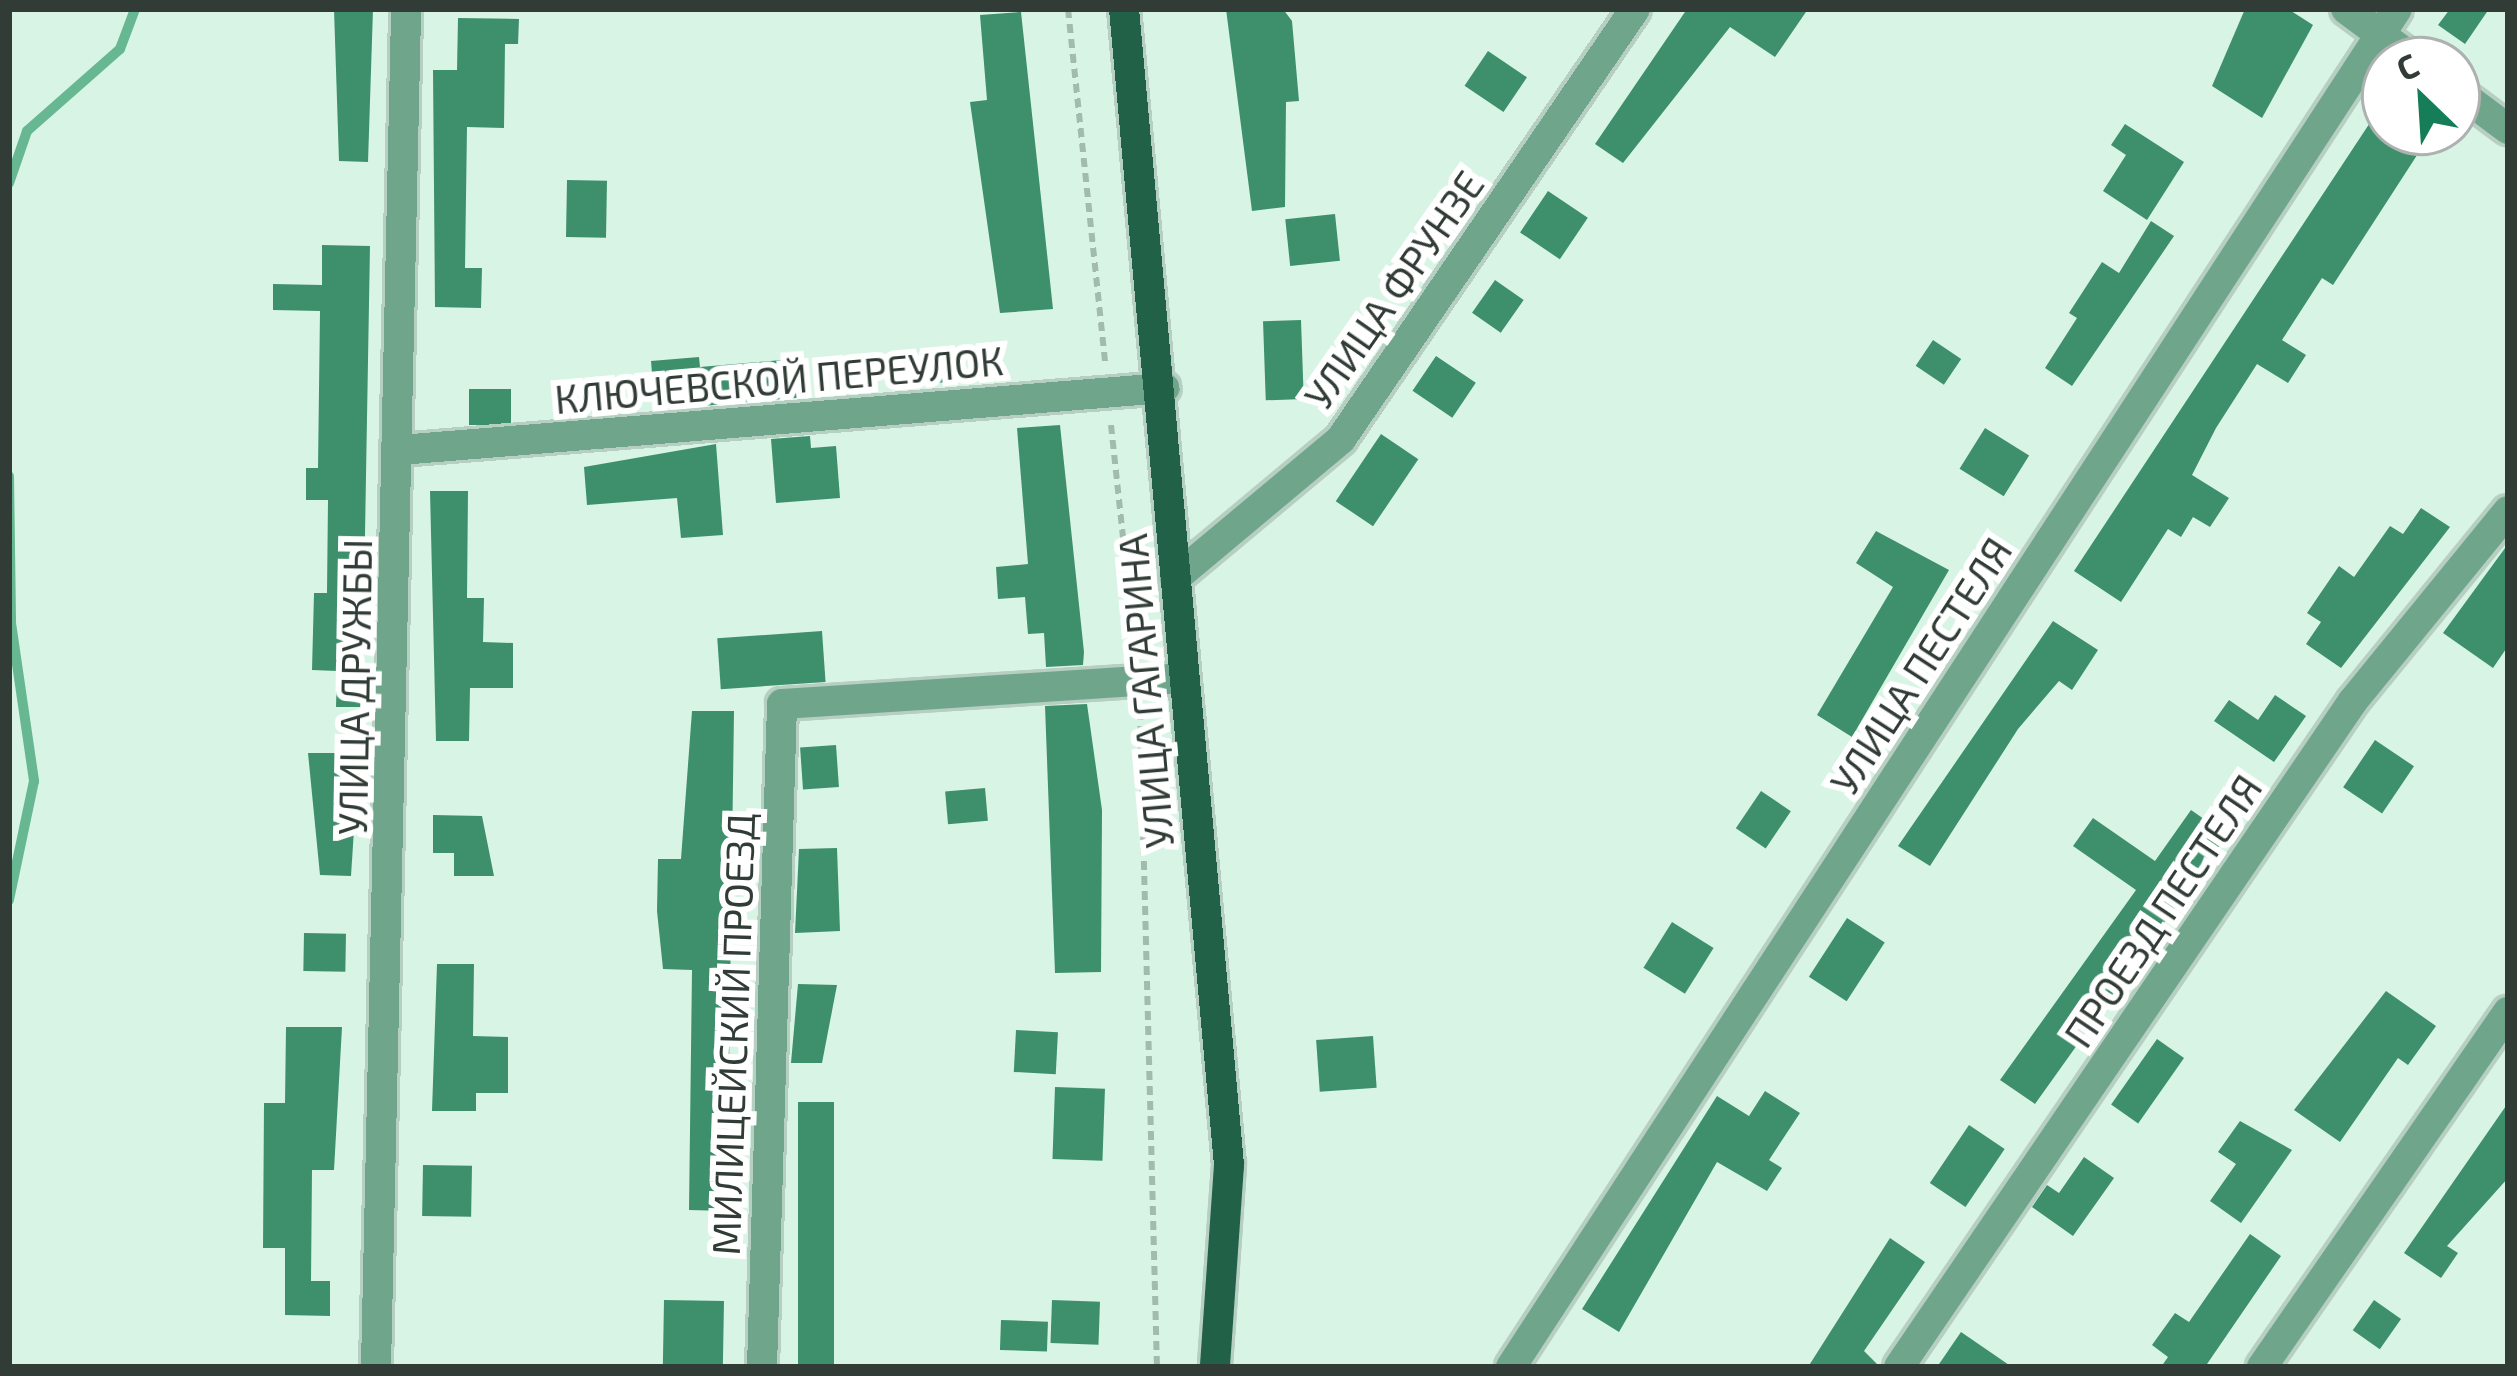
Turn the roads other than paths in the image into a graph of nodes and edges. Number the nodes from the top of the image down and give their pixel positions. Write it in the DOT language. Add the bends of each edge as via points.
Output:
graph roads {
  1 [pos="406,9"];
  2 [pos="1124,9"];
  3 [pos="1635,9"];
  4 [pos="2346,9"];
  5 [pos="2388,22"];
  6 [pos="2481,109"];
  7 [pos="2508,129"];
  8 [pos="1163,388"];
  9 [pos="400,450"];
  10 [pos="2508,511"];
  11 [pos="1175,578"];
  12 [pos="1182,677"];
  13 [pos="2508,1012"];
  14 [pos="376,1367"];
  15 [pos="762,1367"];
  16 [pos="1215,1367"];
  17 [pos="1511,1367"];
  18 [pos="1899,1367"];
  19 [pos="2262,1367"];
  1 -- 9 [label="street, УЛИЦА ДРУЖБЫ"];
  2 -- 8 [label="main road, УЛИЦА ГАГАРИНА"];
  3 -- 11 [label="street, УЛИЦА ФРУНЗЕ" via="1341,439"];
  4 -- 5 [label="street"];
  5 -- 17 [label="street, УЛИЦА ПЕСТЕЛЯ"];
  6 -- 7 [label="street"];
  8 -- 9 [label="street, КЛЮЧЕВСКОЙ ПЕРЕУЛОК"];
  8 -- 11 [label="main road, УЛИЦА ГАГАРИНА"];
  9 -- 14 [label="street, УЛИЦА ДРУЖБЫ"];
  10 -- 18 [label="street, ПРОЕЗД ПЕСТЕЛЯ" via="2353,701"];
  11 -- 12 [label="main road, УЛИЦА ГАГАРИНА"];
  12 -- 15 [label="street, МИЛИЦЕЙСКИЙ ПРОЕЗД" via="782,704"];
  12 -- 16 [label="main road, УЛИЦА ГАГАРИНА" via="1228,1165"];
  13 -- 19 [label="street"];
}
